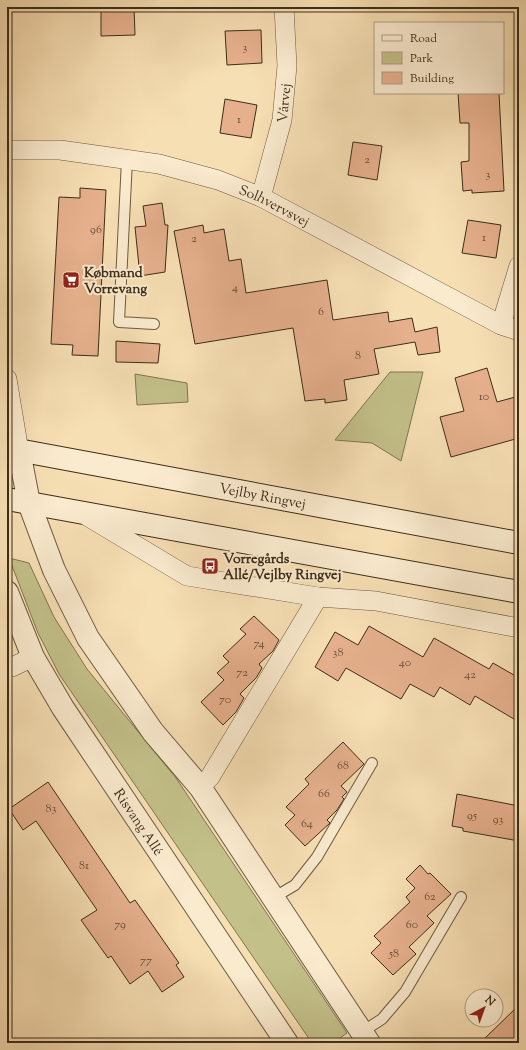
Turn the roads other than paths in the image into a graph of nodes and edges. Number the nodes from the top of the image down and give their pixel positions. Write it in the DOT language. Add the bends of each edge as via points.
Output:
graph roads {
  1 [pos="284,7"];
  2 [pos="7,150"];
  3 [pos="127,160"];
  4 [pos="261,197"];
  5 [pos="519,266"];
  6 [pos="154,324"];
  7 [pos="501,325"];
  8 [pos="519,331"];
  9 [pos="7,379"];
  10 [pos="13,450"];
  11 [pos="7,499"];
  12 [pos="29,503"];
  13 [pos="85,514"];
  14 [pos="519,543"];
  15 [pos="7,592"];
  16 [pos="519,592"];
  17 [pos="318,597"];
  18 [pos="519,628"];
  19 [pos="33,657"];
  20 [pos="7,667"];
  21 [pos="372,763"];
  22 [pos="200,787"];
  23 [pos="461,897"];
  24 [pos="273,898"];
  25 [pos="366,1037"];
  26 [pos="287,1043"];
  1 -- 4 [label="street, Vårvej" via="287,66 282,120"];
  2 -- 3 [label="street, Solhvervsvej" via="60,150"];
  3 -- 4 [label="street, Solhvervsvej" via="159,164 218,180"];
  3 -- 6 [label="lane" via="119,322"];
  4 -- 7 [label="street, Solhvervsvej"];
  5 -- 7 [label="street"];
  7 -- 8 [label="street, Solhvervsvej"];
  9 -- 10 [label="street"];
  10 -- 12 [label="street"];
  10 -- 14 [label="street, Vejlby Ringvej"];
  11 -- 12 [label="street"];
  12 -- 13 [label="street"];
  12 -- 22 [label="street" via="54,570 88,638 153,732"];
  13 -- 16 [label="street"];
  13 -- 17 [label="street" via="187,576"];
  15 -- 19 [label="street, Risvang Allé"];
  17 -- 18 [label="street" via="376,601"];
  17 -- 22 [label="street" via="210,777"];
  19 -- 20 [label="street"];
  19 -- 26 [label="street, Risvang Allé" via="67,715"];
  21 -- 24 [label="lane" via="318,857 295,885"];
  22 -- 24 [label="street"];
  23 -- 25 [label="lane" via="405,992"];
  24 -- 25 [label="street"];
}
